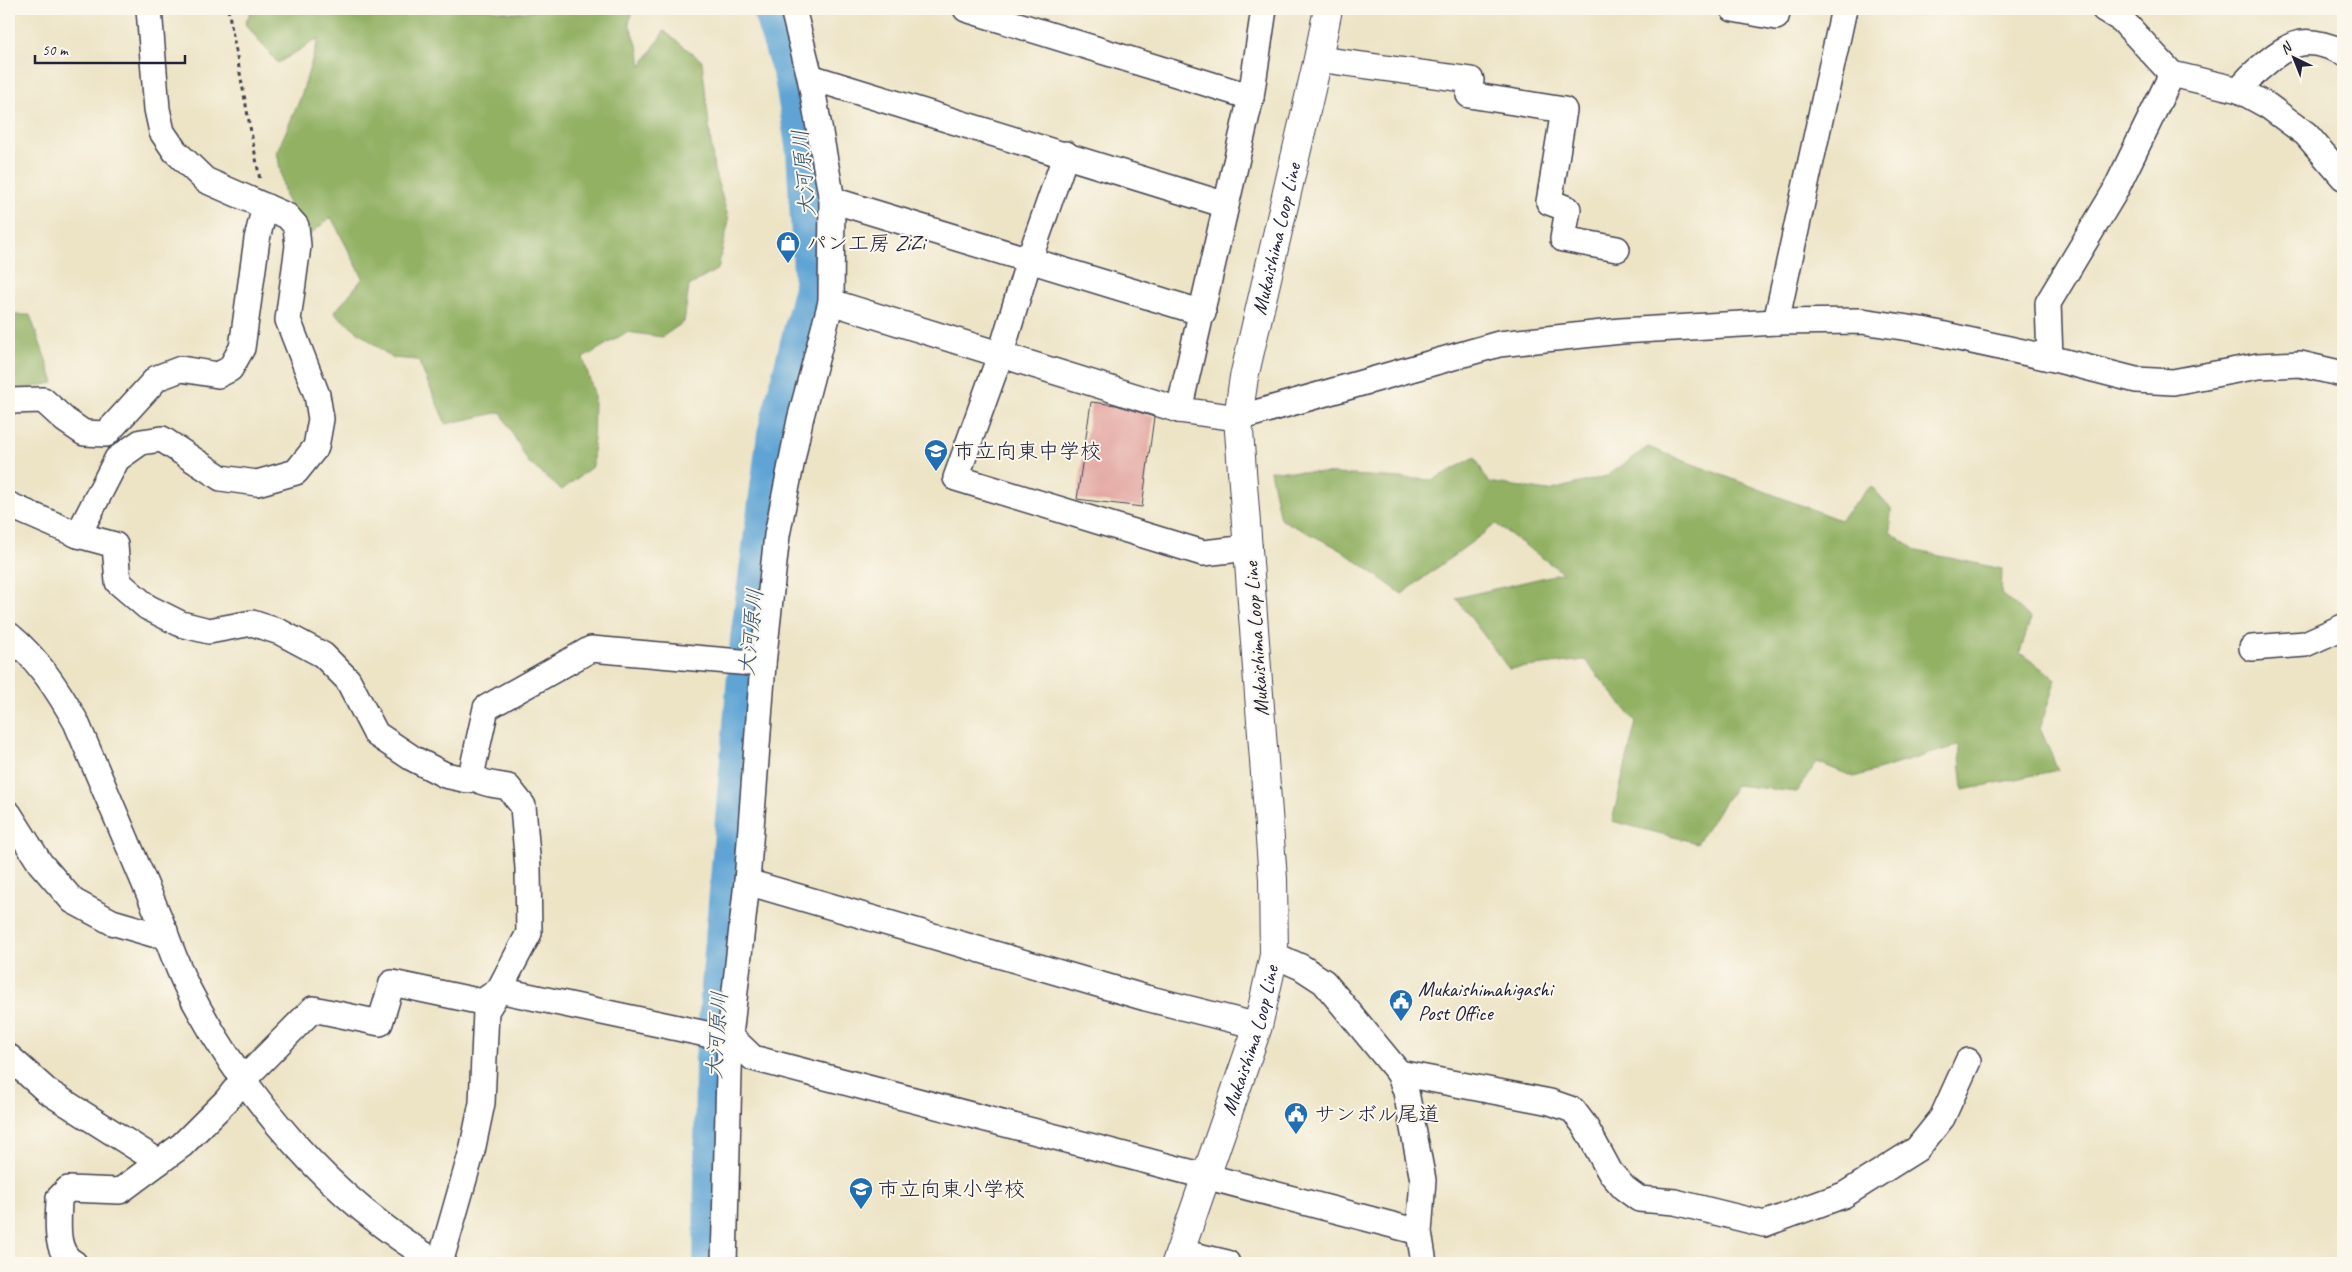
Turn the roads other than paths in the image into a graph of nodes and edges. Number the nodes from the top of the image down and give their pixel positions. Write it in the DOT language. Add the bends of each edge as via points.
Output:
graph roads {
  1 [pos="149,9"];
  2 [pos="793,9"];
  3 [pos="966,9"];
  4 [pos="1264,9"];
  5 [pos="1328,9"];
  6 [pos="1733,9"];
  7 [pos="1778,9"];
  8 [pos="1844,9"];
  9 [pos="2104,9"];
  10 [pos="2339,44"];
  11 [pos="1318,59"];
  12 [pos="2172,74"];
  13 [pos="810,77"];
  14 [pos="2238,90"];
  15 [pos="1251,97"];
  16 [pos="1066,154"];
  17 [pos="2343,178"];
  18 [pos="832,200"];
  19 [pos="1226,205"];
  20 [pos="265,206"];
  21 [pos="1617,248"];
  22 [pos="1030,260"];
  23 [pos="831,302"];
  24 [pos="1203,313"];
  25 [pos="1776,322"];
  26 [pos="1001,353"];
  27 [pos="2050,358"];
  28 [pos="2343,374"];
  29 [pos="9,401"];
  30 [pos="1179,410"];
  31 [pos="1238,418"];
  32 [pos="9,505"];
  33 [pos="78,535"];
  34 [pos="1249,548"];
  35 [pos="2343,627"];
  36 [pos="9,635"];
  37 [pos="2252,648"];
  38 [pos="763,664"];
  39 [pos="473,776"];
  40 [pos="9,814"];
  41 [pos="747,882"];
  42 [pos="165,931"];
  43 [pos="1274,955"];
  44 [pos="499,990"];
  45 [pos="1258,1026"];
  46 [pos="719,1035"];
  47 [pos="9,1057"];
  48 [pos="1968,1061"];
  49 [pos="1399,1073"];
  50 [pos="242,1081"];
  51 [pos="159,1162"];
  52 [pos="1205,1177"];
  53 [pos="1419,1232"];
  54 [pos="1178,1258"];
  55 [pos="74,1263"];
  56 [pos="439,1263"];
  57 [pos="724,1263"];
  58 [pos="1227,1263"];
  59 [pos="1424,1263"];
  1 -- 20 [label="street" via="157,109 162,132 205,180"];
  2 -- 13 [label="street"];
  3 -- 15 [label="street"];
  4 -- 15 [label="street"];
  5 -- 11 [label="main road, Mukaishima Loop Line"];
  6 -- 7 [label="street" via="1776,17"];
  8 -- 25 [label="street"];
  9 -- 12 [label="street" via="2122,20"];
  10 -- 14 [label="street" via="2304,42 2285,47"];
  11 -- 21 [label="street" via="1471,80 1469,95 1564,110 1549,202 1568,209 1563,239"];
  11 -- 31 [label="main road, Mukaishima Loop Line" via="1244,377"];
  12 -- 14 [label="street"];
  12 -- 27 [label="street" via="2114,193 2048,303"];
  13 -- 16 [label="street"];
  13 -- 18 [label="street"];
  14 -- 17 [label="street" via="2268,106 2306,134"];
  15 -- 19 [label="street"];
  16 -- 19 [label="street"];
  16 -- 22 [label="street"];
  18 -- 22 [label="street"];
  18 -- 23 [label="street"];
  19 -- 24 [label="street"];
  20 -- 29 [label="street" via="257,239 242,348 230,369 218,375 182,369 157,378 106,434 84,433 43,400"];
  20 -- 33 [label="street" via="287,216 296,226 298,246 288,320 317,394 322,419 316,447 296,472 257,483 221,478 162,439 141,442 117,459"];
  22 -- 24 [label="street"];
  22 -- 26 [label="street"];
  23 -- 26 [label="street"];
  23 -- 38 [label="street" via="800,420 777,536"];
  24 -- 30 [label="street"];
  25 -- 27 [label="street" via="1862,321 1922,330"];
  25 -- 31 [label="street" via="1621,331 1499,344"];
  26 -- 30 [label="street"];
  26 -- 34 [label="street" via="956,478 1203,553"];
  27 -- 28 [label="street" via="2136,380 2173,382 2258,366 2300,364"];
  30 -- 31 [label="street"];
  31 -- 34 [label="main road, Mukaishima Loop Line"];
  32 -- 33 [label="street"];
  33 -- 39 [label="street" via="115,545 118,582 147,607 181,624 209,631 252,623 280,632 323,655 348,680 376,734 445,775 468,780"];
  34 -- 43 [label="main road, Mukaishima Loop Line" via="1273,879"];
  35 -- 37 [label="street" via="2304,644"];
  36 -- 42 [label="street" via="29,652 60,693 76,722"];
  38 -- 39 [label="street" via="591,649 486,708"];
  38 -- 41 [label="street"];
  39 -- 44 [label="street" via="478,781 508,786 523,806 529,933"];
  40 -- 42 [label="street" via="40,862 73,900 112,922 153,934"];
  41 -- 45 [label="street" via="1146,998"];
  41 -- 46 [label="street"];
  42 -- 50 [label="street" via="186,986"];
  43 -- 45 [label="main road, Mukaishima Loop Line"];
  43 -- 49 [label="street" via="1324,982"];
  44 -- 46 [label="street"];
  44 -- 50 [label="street" via="482,1002 392,983 380,1023 313,1009"];
  44 -- 56 [label="street" via="486,1011 482,1103 472,1151"];
  45 -- 52 [label="main road, Mukaishima Loop Line"];
  46 -- 52 [label="street" via="753,1058"];
  46 -- 57 [label="street"];
  47 -- 51 [label="street" via="47,1091"];
  48 -- 49 [label="street" via="1942,1118 1917,1149 1844,1195 1764,1224 1675,1202 1639,1198 1624,1188 1610,1172 1573,1110 1550,1102"];
  49 -- 53 [label="street" via="1424,1180"];
  50 -- 51 [label="street" via="182,1145"];
  50 -- 56 [label="street" via="293,1143 344,1194 400,1240"];
  51 -- 55 [label="street" via="120,1191 68,1189 60,1198 59,1242"];
  52 -- 53 [label="street"];
  52 -- 54 [label="main road, Mukaishima Loop Line"];
  53 -- 59 [label="street"];
  54 -- 58 [label="street"];
}
